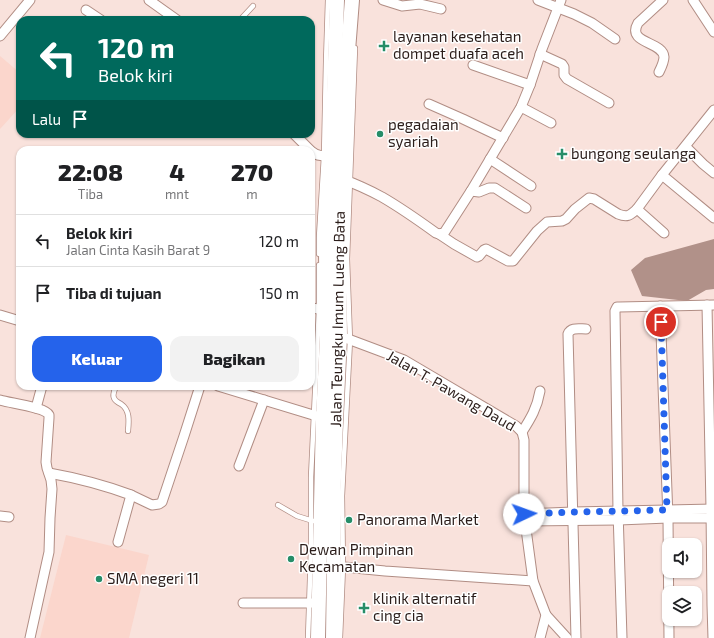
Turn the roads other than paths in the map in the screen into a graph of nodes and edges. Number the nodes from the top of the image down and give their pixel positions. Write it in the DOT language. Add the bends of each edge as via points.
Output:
graph roads {
  1 [pos="30,0"];
  2 [pos="149,0"];
  3 [pos="328,0"];
  4 [pos="337,0"];
  5 [pos="352,0"];
  6 [pos="382,0"];
  7 [pos="538,0"];
  8 [pos="663,0"];
  9 [pos="693,0"];
  10 [pos="560,4"];
  11 [pos="253,6"];
  12 [pos="441,9"];
  13 [pos="86,10"];
  14 [pos="19,16"];
  15 [pos="94,16"];
  16 [pos="171,16"];
  17 [pos="244,16"];
  18 [pos="16,20"];
  19 [pos="714,32"];
  20 [pos="0,36"];
  21 [pos="615,39"];
  22 [pos="355,41"];
  23 [pos="540,54"];
  24 [pos="473,65"];
  25 [pos="659,72"];
  26 [pos="530,85"];
  27 [pos="610,103"];
  28 [pos="429,104"];
  29 [pos="521,107"];
  30 [pos="714,110"];
  31 [pos="551,124"];
  32 [pos="298,138"];
  33 [pos="503,138"];
  34 [pos="307,146"];
  35 [pos="686,147"];
  36 [pos="315,154"];
  37 [pos="328,156"];
  38 [pos="490,159"];
  39 [pos="714,173"];
  40 [pos="662,175"];
  41 [pos="346,180"];
  42 [pos="531,186"];
  43 [pos="471,191"];
  44 [pos="526,208"];
  45 [pos="637,209"];
  46 [pos="714,218"];
  47 [pos="664,232"];
  48 [pos="439,234"];
  49 [pos="332,253"];
  50 [pos="710,305"];
  51 [pos="660,306"];
  52 [pos="319,309"];
  53 [pos="0,315"];
  54 [pos="16,320"];
  55 [pos="586,329"];
  56 [pos="345,338"];
  57 [pos="41,390"];
  58 [pos="115,390"];
  59 [pos="199,390"];
  60 [pos="243,390"];
  61 [pos="540,391"];
  62 [pos="0,400"];
  63 [pos="264,400"];
  64 [pos="36,408"];
  65 [pos="319,416"];
  66 [pos="128,431"];
  67 [pos="522,432"];
  68 [pos="239,466"];
  69 [pos="49,473"];
  70 [pos="131,495"];
  71 [pos="278,505"];
  72 [pos="712,513"];
  73 [pos="667,514"];
  74 [pos="618,515"];
  75 [pos="573,516"];
  76 [pos="524,518"];
  77 [pos="316,521"];
  78 [pos="118,542"];
  79 [pos="338,566"];
  80 [pos="533,581"];
  81 [pos="243,603"];
  82 [pos="314,603"];
  83 [pos="546,615"];
  84 [pos="30,638"];
  85 [pos="308,638"];
  86 [pos="318,638"];
  87 [pos="332,638"];
  88 [pos="340,638"];
  89 [pos="540,638"];
  90 [pos="567,638"];
  91 [pos="576,638"];
  92 [pos="622,638"];
  93 [pos="669,638"];
  94 [pos="714,638"];
  1 -- 14 [label="street"];
  2 -- 16 [label="street"];
  3 -- 37 [label="lane"];
  4 -- 37 [label="highway, Jalan Teungku Imum Lueng Bata"];
  5 -- 41 [label="highway, Jalan Teungku Imum Lueng Bata" via="346,76"];
  6 -- 12 [label="street" via="402,6 420,4"];
  7 -- 10 [label="street"];
  8 -- 25 [label="street" via="635,28 639,38 663,53 664,59"];
  9 -- 19 [label="street"];
  10 -- 21 [label="street" via="564,10 592,23"];
  10 -- 23 [label="street"];
  11 -- 17 [label="lane"];
  13 -- 15 [label="street"];
  18 -- 20 [label="street"];
  22 -- 41 [label="lane"];
  23 -- 26 [label="street"];
  23 -- 27 [label="street" via="562,64 567,79"];
  24 -- 26 [label="street"];
  26 -- 29 [label="street"];
  28 -- 33 [label="street"];
  29 -- 31 [label="street"];
  29 -- 33 [label="street"];
  30 -- 35 [label="street"];
  32 -- 34 [label="street"];
  33 -- 38 [label="street"];
  35 -- 39 [label="street"];
  35 -- 40 [label="street"];
  36 -- 37 [label="street"];
  37 -- 49 [label="highway, Jalan Teungku Imum Lueng Bata"];
  37 -- 52 [label="lane" via="319,237"];
  38 -- 42 [label="street"];
  38 -- 43 [label="street"];
  40 -- 45 [label="street"];
  40 -- 46 [label="street"];
  41 -- 48 [label="street" via="402,209"];
  41 -- 49 [label="highway, Jalan Teungku Imum Lueng Bata"];
  41 -- 56 [label="lane"];
  43 -- 44 [label="street" via="495,188"];
  43 -- 48 [label="street" via="444,233"];
  45 -- 47 [label="street"];
  45 -- 48 [label="street" via="628,216 622,216 589,198 566,219 547,222 513,261 486,249 477,257"];
  49 -- 52 [label="highway, Jalan Teungku Imum Lueng Bata"];
  49 -- 56 [label="highway, Jalan Teungku Imum Lueng Bata"];
  50 -- 51 [label="street"];
  50 -- 72 [label="street"];
  51 -- 73 [label="street"];
  51 -- 74 [label="street" via="617,307 614,313"];
  52 -- 65 [label="highway, Jalan Teungku Imum Lueng Bata" via="327,336"];
  53 -- 54 [label="street"];
  55 -- 75 [label="street" via="572,329 568,334"];
  56 -- 67 [label="street, Jalan T. Pawang Daud" via="404,360"];
  56 -- 79 [label="highway, Jalan Teungku Imum Lueng Bata" via="336,421 333,506"];
  57 -- 64 [label="street"];
  58 -- 66 [label="lane" via="114,400 124,406 128,413"];
  59 -- 70 [label="street" via="162,502 152,504"];
  60 -- 63 [label="street"];
  61 -- 67 [label="street" via="534,414"];
  62 -- 64 [label="street"];
  63 -- 65 [label="street"];
  63 -- 68 [label="street"];
  64 -- 69 [label="street" via="49,415 46,462"];
  65 -- 77 [label="highway, Jalan Teungku Imum Lueng Bata"];
  67 -- 76 [label="street, Jalan T. Pawang Daud"];
  69 -- 70 [label="street" via="109,487"];
  69 -- 84 [label="street" via="52,489 49,552"];
  70 -- 78 [label="street"];
  71 -- 77 [label="lane" via="297,516"];
  72 -- 73 [label="street"];
  72 -- 94 [label="street"];
  73 -- 74 [label="street"];
  73 -- 93 [label="street"];
  74 -- 75 [label="street"];
  74 -- 92 [label="street"];
  75 -- 76 [label="street"];
  75 -- 91 [label="street"];
  76 -- 80 [label="street, Jalan T. Pawang Daud"];
  77 -- 82 [label="highway, Jalan Teungku Imum Lueng Bata"];
  79 -- 80 [label="street" via="385,572"];
  79 -- 87 [label="highway, Jalan Teungku Imum Lueng Bata"];
  79 -- 88 [label="lane"];
  80 -- 83 [label="street, Jalan T. Pawang Daud"];
  81 -- 82 [label="street"];
  82 -- 85 [label="lane"];
  82 -- 86 [label="highway, Jalan Teungku Imum Lueng Bata"];
  83 -- 89 [label="street"];
  83 -- 90 [label="street"];
}
